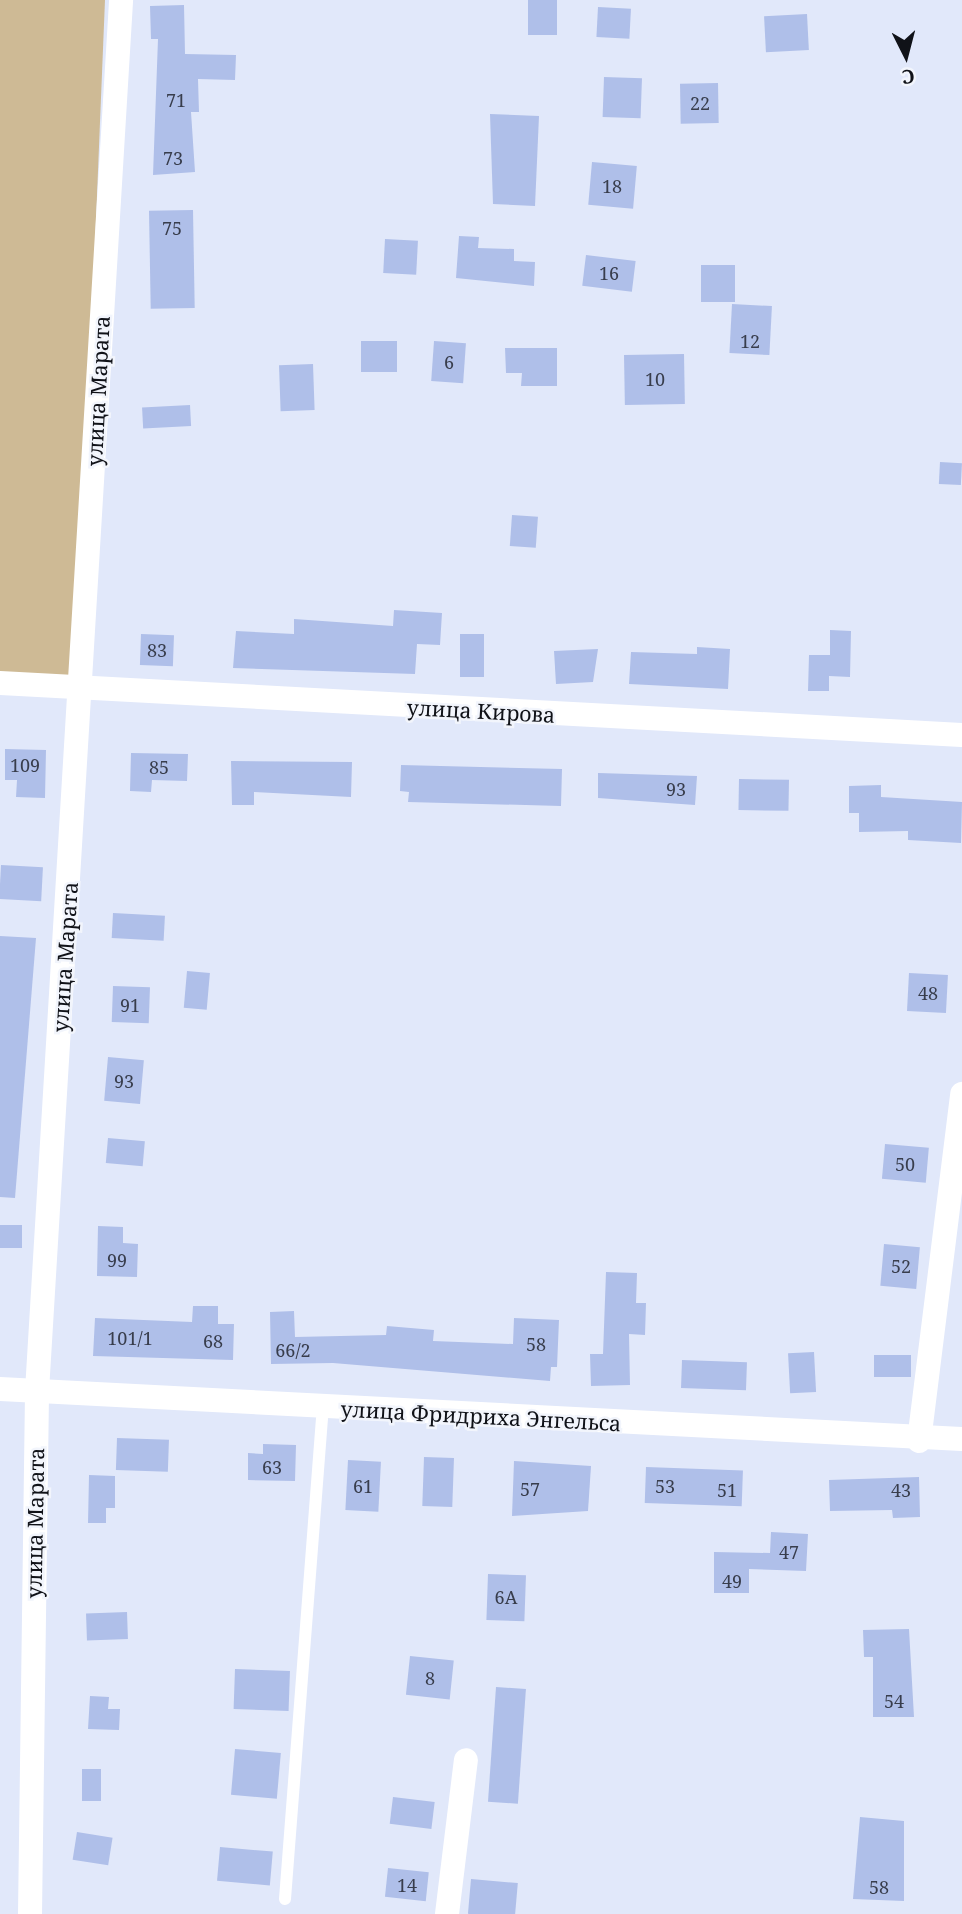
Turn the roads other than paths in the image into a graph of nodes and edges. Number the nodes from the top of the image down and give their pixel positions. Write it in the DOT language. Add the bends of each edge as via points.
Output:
graph roads {
  1 [pos="121,0"];
  2 [pos="0,683"];
  3 [pos="83,690"];
  4 [pos="962,735"];
  5 [pos="962,1094"];
  6 [pos="0,1389"];
  7 [pos="37,1391"];
  8 [pos="323,1407"];
  9 [pos="962,1439"];
  10 [pos="919,1441"];
  11 [pos="466,1760"];
  12 [pos="285,1899"];
  13 [pos="30,1914"];
  14 [pos="447,1914"];
  1 -- 3 [label="street, улица Марата"];
  2 -- 3 [label="street, улица Кирова"];
  3 -- 4 [label="street, улица Кирова"];
  3 -- 7 [label="street, улица Марата"];
  5 -- 10 [label="street"];
  6 -- 7 [label="street, улица Фридриха Энгельса"];
  7 -- 8 [label="street, улица Фридриха Энгельса"];
  7 -- 13 [label="street, улица Марата"];
  8 -- 10 [label="street, улица Фридриха Энгельса"];
  8 -- 12 [label="lane"];
  9 -- 10 [label="street, улица Фридриха Энгельса"];
  11 -- 14 [label="street"];
}
